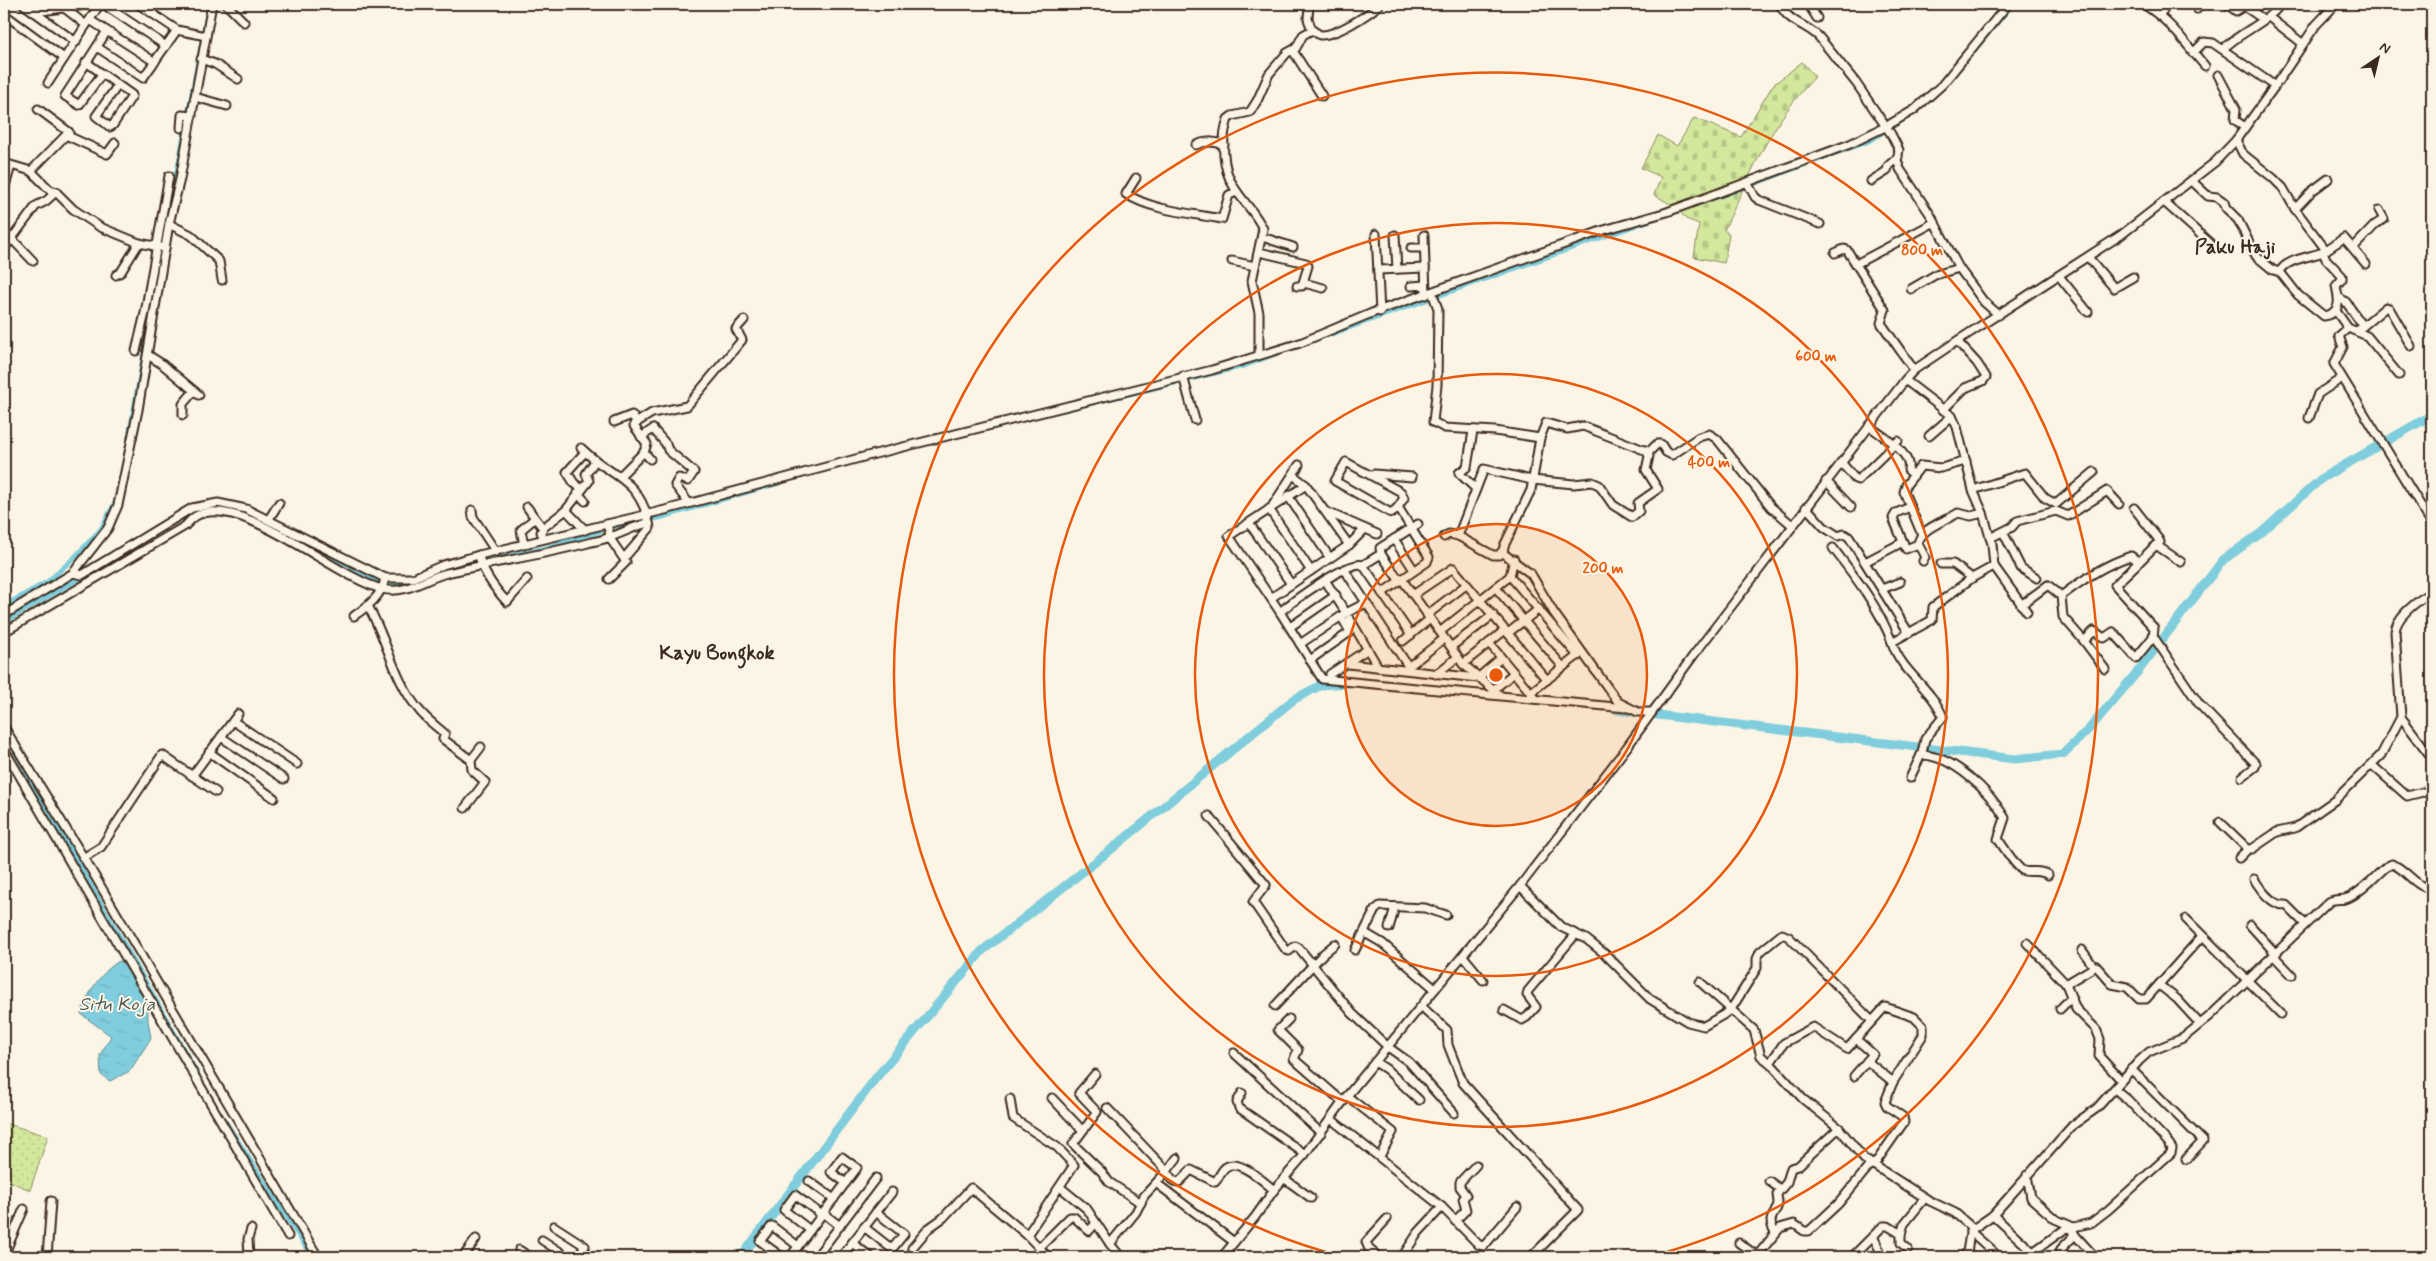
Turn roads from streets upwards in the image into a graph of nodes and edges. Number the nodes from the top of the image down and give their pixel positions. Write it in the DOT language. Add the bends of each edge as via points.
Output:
graph roads {
  1 [pos="23,4"];
  2 [pos="93,4"];
  3 [pos="101,4"];
  4 [pos="138,4"];
  5 [pos="212,4"];
  6 [pos="226,4"];
  7 [pos="1309,4"];
  8 [pos="1380,4"];
  9 [pos="1780,4"];
  10 [pos="2008,4"];
  11 [pos="2143,4"];
  12 [pos="2168,4"];
  13 [pos="2227,4"];
  14 [pos="2281,4"];
  15 [pos="2336,4"];
  16 [pos="1812,5"];
  17 [pos="63,8"];
  18 [pos="34,12"];
  19 [pos="4,14"];
  20 [pos="2160,14"];
  21 [pos="1817,18"];
  22 [pos="2270,18"];
  23 [pos="2262,20"];
  24 [pos="88,22"];
  25 [pos="244,22"];
  26 [pos="177,30"];
  27 [pos="1312,30"];
  28 [pos="107,31"];
  29 [pos="202,35"];
  30 [pos="76,42"];
  31 [pos="2302,43"];
  32 [pos="96,46"];
  33 [pos="166,46"];
  34 [pos="2223,49"];
  35 [pos="1293,50"];
  36 [pos="2193,53"];
  37 [pos="64,58"];
  38 [pos="201,59"];
  39 [pos="86,62"];
  40 [pos="155,62"];
  41 [pos="2205,66"];
  42 [pos="102,74"];
  43 [pos="2218,75"];
  44 [pos="238,79"];
  45 [pos="48,82"];
  46 [pos="118,85"];
  47 [pos="2276,86"];
  48 [pos="1322,96"];
  49 [pos="195,97"];
  50 [pos="227,106"];
  51 [pos="38,109"];
  52 [pos="188,116"];
  53 [pos="2245,127"];
  54 [pos="182,128"];
  55 [pos="1888,130"];
  56 [pos="68,136"];
  57 [pos="2236,140"];
  58 [pos="115,143"];
  59 [pos="1196,145"];
  60 [pos="1224,145"];
  61 [pos="1898,157"];
  62 [pos="4,163"];
  63 [pos="11,166"];
  64 [pos="31,171"];
  65 [pos="173,177"];
  66 [pos="1136,178"];
  67 [pos="2328,179"];
  68 [pos="2192,181"];
  69 [pos="1871,182"];
  70 [pos="1749,185"];
  71 [pos="4,190"];
  72 [pos="56,192"];
  73 [pos="1237,192"];
  74 [pos="2164,202"];
  75 [pos="2295,209"];
  76 [pos="2379,210"];
  77 [pos="167,214"];
  78 [pos="1935,222"];
  79 [pos="170,224"];
  80 [pos="1820,224"];
  81 [pos="4,233"];
  82 [pos="1376,234"];
  83 [pos="1395,235"];
  84 [pos="1424,236"];
  85 [pos="1262,237"];
  86 [pos="12,238"];
  87 [pos="139,243"];
  88 [pos="2210,243"];
  89 [pos="161,247"];
  90 [pos="1293,247"];
  91 [pos="2354,247"];
  92 [pos="1411,248"];
  93 [pos="1424,248"];
  94 [pos="4,249"];
  95 [pos="2324,251"];
  96 [pos="1259,252"];
  97 [pos="1834,252"];
  98 [pos="2088,257"];
  99 [pos="33,261"];
  100 [pos="1232,261"];
  101 [pos="1856,264"];
  102 [pos="2366,264"];
  103 [pos="1255,266"];
  104 [pos="1425,268"];
  105 [pos="1959,268"];
  106 [pos="1396,269"];
  107 [pos="1378,270"];
  108 [pos="2280,272"];
  109 [pos="116,275"];
  110 [pos="156,276"];
  111 [pos="2059,276"];
  112 [pos="2133,277"];
  113 [pos="222,280"];
  114 [pos="1304,283"];
  115 [pos="1425,285"];
  116 [pos="1297,286"];
  117 [pos="1411,286"];
  118 [pos="1323,288"];
  119 [pos="1911,289"];
  120 [pos="1432,297"];
  121 [pos="2340,298"];
  122 [pos="2336,311"];
  123 [pos="1380,312"];
  124 [pos="2088,312"];
  125 [pos="1999,315"];
  126 [pos="744,320"];
  127 [pos="2348,328"];
  128 [pos="2360,329"];
  129 [pos="1957,341"];
  130 [pos="2410,346"];
  131 [pos="136,351"];
  132 [pos="148,355"];
  133 [pos="1259,355"];
  134 [pos="1914,370"];
  135 [pos="2399,375"];
  136 [pos="1184,378"];
  137 [pos="2342,378"];
  138 [pos="1905,380"];
  139 [pos="1943,410"];
  140 [pos="183,415"];
  141 [pos="1952,416"];
  142 [pos="2309,418"];
  143 [pos="1195,420"];
  144 [pos="614,422"];
  145 [pos="637,423"];
  146 [pos="1869,426"];
  147 [pos="1474,431"];
  148 [pos="1929,436"];
  149 [pos="641,437"];
  150 [pos="1540,438"];
  151 [pos="1896,443"];
  152 [pos="1646,450"];
  153 [pos="644,452"];
  154 [pos="650,459"];
  155 [pos="596,461"];
  156 [pos="1966,461"];
  157 [pos="1841,462"];
  158 [pos="1299,465"];
  159 [pos="2094,472"];
  160 [pos="1372,474"];
  161 [pos="1293,475"];
  162 [pos="1914,475"];
  163 [pos="620,476"];
  164 [pos="1412,477"];
  165 [pos="1532,480"];
  166 [pos="1826,482"];
  167 [pos="1306,485"];
  168 [pos="1476,489"];
  169 [pos="1974,490"];
  170 [pos="580,491"];
  171 [pos="1288,496"];
  172 [pos="585,501"];
  173 [pos="688,502"];
  174 [pos="2051,503"];
  175 [pos="279,504"];
  176 [pos="2118,504"];
  177 [pos="527,507"];
  178 [pos="1398,507"];
  179 [pos="1806,507"];
  180 [pos="1851,507"];
  181 [pos="1910,507"];
  182 [pos="2134,508"];
  183 [pos="231,509"];
  184 [pos="1270,509"];
  185 [pos="472,510"];
  186 [pos="566,510"];
  187 [pos="2056,511"];
  188 [pos="194,512"];
  189 [pos="1326,512"];
  190 [pos="1984,513"];
  191 [pos="535,518"];
  192 [pos="648,518"];
  193 [pos="269,519"];
  194 [pos="169,523"];
  195 [pos="1249,523"];
  196 [pos="1418,524"];
  197 [pos="2432,524"];
  198 [pos="607,525"];
  199 [pos="1792,525"];
  200 [pos="543,528"];
  201 [pos="1410,528"];
  202 [pos="1365,529"];
  203 [pos="582,531"];
  204 [pos="174,532"];
  205 [pos="2002,532"];
  206 [pos="1377,534"];
  207 [pos="1922,535"];
  208 [pos="291,536"];
  209 [pos="610,536"];
  210 [pos="1458,536"];
  211 [pos="1444,537"];
  212 [pos="1990,538"];
  213 [pos="1394,539"];
  214 [pos="542,541"];
  215 [pos="1903,542"];
  216 [pos="584,543"];
  217 [pos="524,544"];
  218 [pos="1918,544"];
  219 [pos="1349,545"];
  220 [pos="2156,545"];
  221 [pos="1833,548"];
  222 [pos="1503,550"];
  223 [pos="496,552"];
  224 [pos="544,552"];
  225 [pos="1381,554"];
  226 [pos="625,557"];
  227 [pos="1330,558"];
  228 [pos="480,560"];
  229 [pos="1514,560"];
  230 [pos="1924,561"];
  231 [pos="1865,562"];
  232 [pos="2139,562"];
  233 [pos="2181,562"];
  234 [pos="1940,564"];
  235 [pos="1363,565"];
  236 [pos="1994,566"];
  237 [pos="351,569"];
  238 [pos="444,569"];
  239 [pos="1344,569"];
  240 [pos="1414,570"];
  241 [pos="1311,571"];
  242 [pos="72,572"];
  243 [pos="1510,576"];
  244 [pos="1972,578"];
  245 [pos="2037,578"];
  246 [pos="527,579"];
  247 [pos="609,579"];
  248 [pos="1400,579"];
  249 [pos="1325,580"];
  250 [pos="414,582"];
  251 [pos="1900,582"];
  252 [pos="384,584"];
  253 [pos="1291,584"];
  254 [pos="1466,585"];
  255 [pos="1496,588"];
  256 [pos="1882,589"];
  257 [pos="2432,591"];
  258 [pos="1382,593"];
  259 [pos="1336,595"];
  260 [pos="1414,595"];
  261 [pos="2061,596"];
  262 [pos="1271,598"];
  263 [pos="1480,600"];
  264 [pos="1366,603"];
  265 [pos="2021,605"];
  266 [pos="368,606"];
  267 [pos="1539,608"];
  268 [pos="1280,612"];
  269 [pos="2027,612"];
  270 [pos="4,615"];
  271 [pos="1493,615"];
  272 [pos="354,616"];
  273 [pos="1346,616"];
  274 [pos="1429,618"];
  275 [pos="1523,621"];
  276 [pos="11,626"];
  277 [pos="1290,627"];
  278 [pos="1440,631"];
  279 [pos="4,632"];
  280 [pos="1507,632"];
  281 [pos="1909,633"];
  282 [pos="1411,635"];
  283 [pos="2154,638"];
  284 [pos="1403,641"];
  285 [pos="2084,641"];
  286 [pos="1441,642"];
  287 [pos="1892,642"];
  288 [pos="1489,643"];
  289 [pos="1300,644"];
  290 [pos="1452,646"];
  291 [pos="1368,649"];
  292 [pos="1580,654"];
  293 [pos="1502,658"];
  294 [pos="1310,660"];
  295 [pos="1454,660"];
  296 [pos="1348,664"];
  297 [pos="1463,664"];
  298 [pos="1378,666"];
  299 [pos="1563,667"];
  300 [pos="1409,668"];
  301 [pos="2105,669"];
  302 [pos="1514,673"];
  303 [pos="1330,674"];
  304 [pos="1436,674"];
  305 [pos="1478,678"];
  306 [pos="1547,680"];
  307 [pos="1493,690"];
  308 [pos="1530,693"];
  309 [pos="1501,695"];
  310 [pos="1536,699"];
  311 [pos="1628,708"];
  312 [pos="1652,713"];
  313 [pos="238,714"];
  314 [pos="2401,716"];
  315 [pos="233,721"];
  316 [pos="4,727"];
  317 [pos="221,737"];
  318 [pos="481,747"];
  319 [pos="4,749"];
  320 [pos="209,752"];
  321 [pos="1921,754"];
  322 [pos="2432,758"];
  323 [pos="471,760"];
  324 [pos="297,764"];
  325 [pos="2372,765"];
  326 [pos="192,776"];
  327 [pos="2242,776"];
  328 [pos="1910,778"];
  329 [pos="284,779"];
  330 [pos="216,792"];
  331 [pos="2432,794"];
  332 [pos="274,798"];
  333 [pos="465,808"];
  334 [pos="1209,816"];
  335 [pos="2220,822"];
  336 [pos="2248,849"];
  337 [pos="83,858"];
  338 [pos="2238,858"];
  339 [pos="2048,875"];
  340 [pos="2254,879"];
  341 [pos="2432,884"];
  342 [pos="1520,886"];
  343 [pos="1395,907"];
  344 [pos="1446,915"];
  345 [pos="2186,919"];
  346 [pos="2305,924"];
  347 [pos="2250,925"];
  348 [pos="1389,928"];
  349 [pos="1365,933"];
  350 [pos="1576,934"];
  351 [pos="2202,936"];
  352 [pos="2028,943"];
  353 [pos="1335,944"];
  354 [pos="1355,950"];
  355 [pos="2082,950"];
  356 [pos="2275,955"];
  357 [pos="1463,956"];
  358 [pos="1312,966"];
  359 [pos="2094,967"];
  360 [pos="2292,975"];
  361 [pos="1483,980"];
  362 [pos="2246,981"];
  363 [pos="1700,982"];
  364 [pos="2066,984"];
  365 [pos="2159,985"];
  366 [pos="1435,989"];
  367 [pos="2071,998"];
  368 [pos="1275,1006"];
  369 [pos="1421,1006"];
  370 [pos="2060,1009"];
  371 [pos="1504,1010"];
  372 [pos="1730,1011"];
  373 [pos="2281,1014"];
  374 [pos="1289,1019"];
  375 [pos="1872,1021"];
  376 [pos="2199,1023"];
  377 [pos="1856,1039"];
  378 [pos="1388,1046"];
  379 [pos="1234,1053"];
  380 [pos="1867,1061"];
  381 [pos="1375,1062"];
  382 [pos="1770,1063"];
  383 [pos="2131,1069"];
  384 [pos="1095,1074"];
  385 [pos="1854,1076"];
  386 [pos="2121,1080"];
  387 [pos="1893,1082"];
  388 [pos="2115,1089"];
  389 [pos="1242,1093"];
  390 [pos="1052,1098"];
  391 [pos="1010,1099"];
  392 [pos="1345,1099"];
  393 [pos="1419,1100"];
  394 [pos="1107,1108"];
  395 [pos="1454,1113"];
  396 [pos="1331,1119"];
  397 [pos="1839,1128"];
  398 [pos="1082,1130"];
  399 [pos="1321,1133"];
  400 [pos="1074,1144"];
  401 [pos="1305,1154"];
  402 [pos="1066,1156"];
  403 [pos="1380,1156"];
  404 [pos="1177,1158"];
  405 [pos="2186,1159"];
  406 [pos="1872,1164"];
  407 [pos="1476,1165"];
  408 [pos="1167,1171"];
  409 [pos="2027,1175"];
  410 [pos="876,1178"];
  411 [pos="1286,1179"];
  412 [pos="1769,1180"];
  413 [pos="809,1181"];
  414 [pos="846,1183"];
  415 [pos="1156,1183"];
  416 [pos="1060,1187"];
  417 [pos="1780,1189"];
  418 [pos="1274,1190"];
  419 [pos="892,1192"];
  420 [pos="1311,1198"];
  421 [pos="1925,1198"];
  422 [pos="834,1199"];
  423 [pos="51,1201"];
  424 [pos="1141,1203"];
  425 [pos="1442,1207"];
  426 [pos="1517,1207"];
  427 [pos="24,1209"];
  428 [pos="876,1212"];
  429 [pos="822,1214"];
  430 [pos="1993,1215"];
  431 [pos="1387,1219"];
  432 [pos="1454,1220"];
  433 [pos="1096,1224"];
  434 [pos="554,1226"];
  435 [pos="840,1226"];
  436 [pos="2071,1226"];
  437 [pos="864,1227"];
  438 [pos="250,1229"];
  439 [pos="810,1230"];
  440 [pos="1970,1231"];
  441 [pos="1776,1232"];
  442 [pos="1900,1234"];
  443 [pos="1027,1235"];
  444 [pos="2075,1235"];
  445 [pos="288,1236"];
  446 [pos="1873,1236"];
  447 [pos="476,1239"];
  448 [pos="542,1240"];
  449 [pos="1234,1242"];
  450 [pos="852,1243"];
  451 [pos="1739,1243"];
  452 [pos="1110,1244"];
  453 [pos="798,1246"];
  454 [pos="912,1248"];
  455 [pos="1039,1248"];
  456 [pos="1908,1249"];
  457 [pos="519,1250"];
  458 [pos="4,1255"];
  459 [pos="1965,1255"];
  460 [pos="1756,1256"];
  461 [pos="47,1257"];
  462 [pos="249,1257"];
  463 [pos="318,1257"];
  464 [pos="463,1257"];
  465 [pos="530,1257"];
  466 [pos="568,1257"];
  467 [pos="578,1257"];
  468 [pos="782,1257"];
  469 [pos="790,1257"];
  470 [pos="816,1257"];
  471 [pos="841,1257"];
  472 [pos="871,1257"];
  473 [pos="1048,1257"];
  474 [pos="1121,1257"];
  475 [pos="1222,1257"];
  476 [pos="1379,1257"];
  477 [pos="1402,1257"];
  478 [pos="1531,1257"];
  479 [pos="1852,1257"];
  480 [pos="1883,1257"];
  481 [pos="1973,1257"];
  482 [pos="1999,1257"];
  483 [pos="2064,1257"];
  484 [pos="2095,1257"];
  1 -- 18 [label="street"];
  2 -- 17 [label="street"];
  3 -- 24 [label="street"];
  3 -- 33 [label="street"];
  4 -- 26 [label="street"];
  5 -- 29 [label="street"];
  6 -- 25 [label="street"];
  7 -- 27 [label="street" via="1308,19"];
  8 -- 27 [label="street" via="1335,32 1320,35"];
  9 -- 55 [label="street" via="1789,18 1812,31 1836,57"];
  10 -- 55 [label="street" via="1942,86"];
  11 -- 20 [label="street"];
  12 -- 20 [label="street"];
  13 -- 23 [label="street" via="2236,11 2244,6"];
  14 -- 22 [label="street"];
  15 -- 31 [label="street"];
  16 -- 21 [label="street"];
  17 -- 18 [label="street"];
  17 -- 24 [label="street"];
  18 -- 30 [label="street"];
  19 -- 37 [label="street"];
  20 -- 36 [label="street" via="2188,43"];
  22 -- 23 [label="street"];
  22 -- 31 [label="street"];
  23 -- 34 [label="street"];
  24 -- 28 [label="street"];
  24 -- 30 [label="street"];
  26 -- 29 [label="street"];
  26 -- 33 [label="street"];
  27 -- 35 [label="street" via="1303,35"];
  28 -- 32 [label="street"];
  28 -- 40 [label="street"];
  29 -- 38 [label="street"];
  30 -- 37 [label="street"];
  31 -- 47 [label="street"];
  32 -- 39 [label="street"];
  32 -- 40 [label="street" via="141,77 145,77"];
  33 -- 40 [label="street"];
  34 -- 36 [label="street" via="2204,42"];
  34 -- 47 [label="street"];
  35 -- 48 [label="street"];
  35 -- 60 [label="street" via="1268,74 1258,101 1250,112 1228,119"];
  36 -- 41 [label="street"];
  37 -- 45 [label="street"];
  38 -- 44 [label="street"];
  38 -- 49 [label="street"];
  39 -- 42 [label="street"];
  39 -- 42 [label="street" via="64,94 68,98 79,104"];
  42 -- 46 [label="street"];
  43 -- 53 [label="street" via="2236,109 2235,120"];
  46 -- 46 [label="street" via="132,98 110,126 96,116"];
  47 -- 53 [label="street"];
  49 -- 50 [label="street"];
  49 -- 52 [label="street"];
  51 -- 56 [label="street" via="68,131"];
  52 -- 54 [label="street" via="181,116"];
  52 -- 65 [label="street"];
  53 -- 57 [label="street"];
  55 -- 61 [label="street" via="1899,150"];
  55 -- 70 [label="street"];
  56 -- 58 [label="street" via="107,154"];
  56 -- 64 [label="street"];
  57 -- 68 [label="street"];
  57 -- 75 [label="street" via="2243,154 2283,188"];
  59 -- 60 [label="street" via="1218,142"];
  60 -- 73 [label="street" via="1230,179"];
  61 -- 69 [label="street" via="1887,171"];
  61 -- 78 [label="street" via="1900,169"];
  62 -- 63 [label="street"];
  63 -- 64 [label="street"];
  63 -- 71 [label="street"];
  64 -- 72 [label="street"];
  65 -- 77 [label="street"];
  65 -- 77 [label="street"];
  66 -- 73 [label="street" via="1126,194 1134,199 1222,219 1229,195"];
  67 -- 75 [label="street"];
  68 -- 74 [label="street"];
  68 -- 108 [label="street" via="2208,196 2224,202 2238,220 2256,256"];
  70 -- 80 [label="street" via="1759,200"];
  70 -- 120 [label="street" via="1604,230"];
  72 -- 86 [label="street" via="36,206"];
  72 -- 87 [label="street" via="73,209 100,227"];
  73 -- 85 [label="street" via="1261,224"];
  74 -- 88 [label="street"];
  74 -- 98 [label="street"];
  75 -- 95 [label="street"];
  76 -- 91 [label="street" via="2384,219"];
  77 -- 79 [label="street"];
  77 -- 89 [label="street"];
  78 -- 101 [label="street"];
  78 -- 105 [label="street"];
  79 -- 89 [label="street"];
  79 -- 113 [label="street" via="191,235 220,261"];
  81 -- 86 [label="street"];
  82 -- 107 [label="street"];
  83 -- 106 [label="street"];
  84 -- 93 [label="street"];
  85 -- 90 [label="street"];
  85 -- 96 [label="street"];
  86 -- 94 [label="street"];
  86 -- 99 [label="street"];
  87 -- 89 [label="street"];
  87 -- 109 [label="street"];
  89 -- 110 [label="street"];
  91 -- 95 [label="street" via="2344,238"];
  91 -- 102 [label="street"];
  92 -- 93 [label="street"];
  93 -- 104 [label="street"];
  95 -- 108 [label="street" via="2297,260"];
  95 -- 121 [label="street" via="2326,259 2342,276 2336,286"];
  96 -- 103 [label="street"];
  96 -- 114 [label="street" via="1306,263"];
  97 -- 101 [label="street" via="1846,249"];
  98 -- 111 [label="street"];
  98 -- 112 [label="street" via="2114,288"];
  100 -- 103 [label="street"];
  101 -- 134 [label="street" via="1885,308 1881,323"];
  103 -- 133 [label="street" via="1252,286 1259,313"];
  104 -- 106 [label="street"];
  104 -- 115 [label="street"];
  105 -- 119 [label="street" via="1935,275"];
  105 -- 125 [label="street" via="1984,302"];
  106 -- 107 [label="street"];
  107 -- 123 [label="street"];
  108 -- 122 [label="street" via="2298,295 2324,316"];
  110 -- 131 [label="street"];
  110 -- 132 [label="street"];
  111 -- 124 [label="street"];
  111 -- 125 [label="street"];
  114 -- 116 [label="street"];
  114 -- 118 [label="street"];
  115 -- 117 [label="street"];
  115 -- 120 [label="street"];
  120 -- 123 [label="street"];
  120 -- 147 [label="street" via="1438,309 1433,422 1445,428"];
  121 -- 122 [label="street"];
  121 -- 128 [label="street"];
  122 -- 127 [label="street"];
  123 -- 133 [label="street"];
  125 -- 129 [label="street"];
  126 -- 145 [label="street" via="736,329 742,340 686,406 652,413"];
  127 -- 128 [label="street"];
  127 -- 137 [label="street" via="2339,336 2343,347 2334,363"];
  128 -- 130 [label="street" via="2383,307 2387,307"];
  128 -- 135 [label="street"];
  129 -- 134 [label="street"];
  129 -- 139 [label="street" via="1986,377 1965,388"];
  132 -- 140 [label="street" via="196,393 183,404"];
  132 -- 242 [label="street" via="118,505 108,528"];
  133 -- 136 [label="street"];
  134 -- 138 [label="street"];
  136 -- 143 [label="street"];
  136 -- 173 [label="street"];
  137 -- 142 [label="street" via="2318,394"];
  137 -- 197 [label="street"];
  138 -- 139 [label="street"];
  138 -- 146 [label="street"];
  139 -- 141 [label="street"];
  141 -- 148 [label="street"];
  141 -- 156 [label="street"];
  144 -- 145 [label="street" via="632,415"];
  145 -- 149 [label="street" via="634,426"];
  146 -- 151 [label="street"];
  146 -- 157 [label="street"];
  147 -- 150 [label="street"];
  147 -- 168 [label="street" via="1466,468 1459,473"];
  149 -- 153 [label="street" via="648,446"];
  149 -- 173 [label="street" via="654,429 668,450 694,472 688,481 679,478 675,484"];
  150 -- 152 [label="street" via="1546,423 1566,429 1583,426"];
  150 -- 165 [label="street"];
  151 -- 157 [label="street" via="1857,480"];
  151 -- 162 [label="street" via="1908,463 1908,470"];
  152 -- 165 [label="street" via="1649,456 1646,470 1658,489 1638,504 1639,511 1632,517 1613,505 1599,485 1592,482 1574,484"];
  152 -- 199 [label="street" via="1652,451 1661,444 1672,455 1702,435 1714,436 1771,507"];
  153 -- 154 [label="street"];
  153 -- 163 [label="street"];
  155 -- 163 [label="street"];
  155 -- 170 [label="street" via="586,474 590,480"];
  155 -- 170 [label="street" via="583,450 567,472"];
  156 -- 162 [label="street" via="1941,468 1922,466"];
  156 -- 169 [label="street"];
  157 -- 166 [label="street"];
  158 -- 161 [label="street"];
  159 -- 174 [label="street" via="2056,503"];
  160 -- 164 [label="street"];
  160 -- 178 [label="street" via="1401,492 1404,498"];
  160 -- 178 [label="street" via="1346,462 1335,481 1388,512 1392,513"];
  161 -- 167 [label="street"];
  161 -- 184 [label="street"];
  162 -- 181 [label="street" via="1904,492"];
  163 -- 192 [label="street" via="629,482 644,502"];
  165 -- 168 [label="street" via="1483,470"];
  165 -- 222 [label="street" via="1531,490"];
  166 -- 179 [label="street"];
  166 -- 180 [label="street"];
  167 -- 171 [label="street"];
  167 -- 189 [label="street"];
  168 -- 210 [label="street"];
  169 -- 174 [label="street" via="2025,473"];
  169 -- 190 [label="street"];
  170 -- 172 [label="street"];
  170 -- 186 [label="street"];
  171 -- 184 [label="street"];
  171 -- 227 [label="street"];
  173 -- 192 [label="street"];
  174 -- 187 [label="street"];
  175 -- 193 [label="street"];
  176 -- 187 [label="street" via="2107,491 2068,516"];
  177 -- 191 [label="street"];
  178 -- 201 [label="street"];
  179 -- 199 [label="street"];
  179 -- 231 [label="street" via="1838,536 1847,535"];
  181 -- 207 [label="street"];
  181 -- 215 [label="street" via="1896,513 1893,518"];
  182 -- 220 [label="street" via="2159,540"];
  183 -- 188 [label="street" via="220,513"];
  183 -- 193 [label="street" via="246,508"];
  183 -- 208 [label="street" via="246,519"];
  184 -- 195 [label="street"];
  184 -- 241 [label="street"];
  185 -- 223 [label="street" via="473,517"];
  186 -- 200 [label="street"];
  186 -- 203 [label="street"];
  187 -- 205 [label="street" via="2017,521"];
  188 -- 194 [label="street"];
  188 -- 204 [label="street" via="185,526"];
  189 -- 202 [label="street"];
  189 -- 219 [label="street"];
  190 -- 207 [label="street" via="1972,516 1958,513"];
  190 -- 212 [label="street"];
  191 -- 200 [label="street"];
  191 -- 217 [label="street" via="521,530"];
  192 -- 198 [label="street"];
  192 -- 209 [label="street"];
  192 -- 226 [label="street" via="650,528 646,536"];
  193 -- 208 [label="street"];
  194 -- 204 [label="street"];
  194 -- 242 [label="street" via="82,575"];
  195 -- 253 [label="street"];
  195 -- 262 [label="street" via="1229,536"];
  196 -- 201 [label="street"];
  198 -- 203 [label="street"];
  198 -- 209 [label="street"];
  199 -- 312 [label="street"];
  200 -- 214 [label="street"];
  201 -- 213 [label="street"];
  201 -- 240 [label="street" via="1429,557"];
  202 -- 206 [label="street"];
  202 -- 219 [label="street"];
  203 -- 214 [label="street"];
  203 -- 216 [label="street"];
  204 -- 276 [label="street"];
  205 -- 212 [label="street"];
  205 -- 245 [label="street" via="2020,568"];
  207 -- 218 [label="street"];
  208 -- 237 [label="street"];
  208 -- 237 [label="street"];
  209 -- 216 [label="street"];
  209 -- 226 [label="street"];
  210 -- 211 [label="street" via="1449,534"];
  210 -- 222 [label="street" via="1493,555 1499,555"];
  212 -- 236 [label="street"];
  213 -- 225 [label="street" via="1380,548"];
  213 -- 240 [label="street"];
  214 -- 217 [label="street"];
  214 -- 224 [label="street"];
  215 -- 218 [label="street" via="1906,549"];
  215 -- 231 [label="street"];
  216 -- 224 [label="street"];
  217 -- 223 [label="street"];
  218 -- 230 [label="street" via="1925,556"];
  219 -- 227 [label="street"];
  220 -- 232 [label="street"];
  220 -- 233 [label="street"];
  221 -- 287 [label="street" via="1879,611"];
  222 -- 229 [label="street"];
  223 -- 228 [label="street"];
  224 -- 228 [label="street"];
  225 -- 235 [label="street"];
  225 -- 248 [label="street"];
  226 -- 247 [label="street" via="624,566"];
  227 -- 241 [label="street"];
  228 -- 238 [label="street"];
  228 -- 238 [label="street"];
  228 -- 246 [label="street" via="507,602"];
  229 -- 243 [label="street"];
  229 -- 292 [label="street" via="1531,574"];
  231 -- 256 [label="street"];
  232 -- 261 [label="street" via="2131,556 2107,564"];
  232 -- 283 [label="street" via="2115,585 2154,628"];
  234 -- 244 [label="street" via="1952,564"];
  235 -- 239 [label="street"];
  235 -- 258 [label="street"];
  236 -- 244 [label="street"];
  236 -- 265 [label="street"];
  237 -- 252 [label="street"];
  237 -- 252 [label="street"];
  238 -- 250 [label="street"];
  239 -- 249 [label="street"];
  239 -- 264 [label="street"];
  240 -- 248 [label="street"];
  241 -- 253 [label="street"];
  242 -- 270 [label="street"];
  243 -- 255 [label="street"];
  243 -- 267 [label="street"];
  244 -- 281 [label="street" via="1933,607 1932,620"];
  248 -- 258 [label="street"];
  248 -- 260 [label="street"];
  249 -- 259 [label="street"];
  249 -- 268 [label="street"];
  250 -- 252 [label="street"];
  250 -- 252 [label="street"];
  251 -- 256 [label="street"];
  252 -- 266 [label="street"];
  253 -- 262 [label="street"];
  254 -- 260 [label="street" via="1453,568"];
  254 -- 263 [label="street"];
  254 -- 274 [label="street"];
  255 -- 263 [label="street"];
  255 -- 275 [label="street"];
  256 -- 281 [label="street"];
  257 -- 314 [label="street" via="2410,609 2395,628"];
  258 -- 282 [label="street"];
  259 -- 273 [label="street"];
  259 -- 277 [label="street"];
  260 -- 274 [label="street"];
  261 -- 265 [label="street" via="2046,586"];
  261 -- 285 [label="street" via="2063,617"];
  262 -- 268 [label="street"];
  263 -- 271 [label="street"];
  263 -- 278 [label="street"];
  264 -- 273 [label="street"];
  264 -- 300 [label="street"];
  265 -- 269 [label="street"];
  266 -- 272 [label="street"];
  266 -- 323 [label="street" via="379,624 400,680 419,710 445,734 443,739"];
  267 -- 275 [label="street"];
  267 -- 292 [label="street"];
  268 -- 277 [label="street"];
  270 -- 276 [label="street"];
  271 -- 280 [label="street"];
  271 -- 290 [label="street"];
  273 -- 289 [label="street"];
  273 -- 291 [label="street"];
  273 -- 294 [label="street" via="1350,632"];
  274 -- 278 [label="street"];
  274 -- 282 [label="street"];
  275 -- 280 [label="street"];
  275 -- 299 [label="street"];
  276 -- 279 [label="street"];
  277 -- 289 [label="street"];
  278 -- 290 [label="street"];
  280 -- 288 [label="street"];
  280 -- 306 [label="street"];
  281 -- 287 [label="street"];
  282 -- 284 [label="street"];
  283 -- 285 [label="street" via="2136,658 2113,632 2104,638 2094,631"];
  283 -- 327 [label="street" via="2199,704 2256,764"];
  285 -- 301 [label="street"];
  286 -- 300 [label="street"];
  287 -- 321 [label="street" via="1896,655 1923,685 1943,717 1925,739"];
  288 -- 293 [label="street"];
  288 -- 297 [label="street"];
  289 -- 294 [label="street"];
  290 -- 297 [label="street"];
  291 -- 296 [label="street"];
  291 -- 298 [label="street"];
  292 -- 299 [label="street"];
  292 -- 311 [label="street" via="1618,702"];
  293 -- 302 [label="street"];
  293 -- 305 [label="street"];
  294 -- 309 [label="street" via="1325,680"];
  295 -- 304 [label="street"];
  296 -- 298 [label="street"];
  296 -- 303 [label="street"];
  297 -- 305 [label="street"];
  298 -- 300 [label="street"];
  299 -- 306 [label="street"];
  300 -- 304 [label="street"];
  302 -- 307 [label="street"];
  302 -- 308 [label="street"];
  304 -- 305 [label="street"];
  305 -- 307 [label="street"];
  306 -- 308 [label="street"];
  307 -- 309 [label="street"];
  308 -- 310 [label="street"];
  309 -- 310 [label="street"];
  310 -- 311 [label="street"];
  311 -- 312 [label="street"];
  312 -- 342 [label="street"];
  313 -- 315 [label="street"];
  314 -- 322 [label="street"];
  314 -- 325 [label="street" via="2381,755"];
  315 -- 317 [label="street"];
  315 -- 324 [label="street"];
  316 -- 337 [label="street"];
  317 -- 320 [label="street"];
  317 -- 329 [label="street"];
  318 -- 323 [label="street"];
  319 -- 445 [label="street"];
  320 -- 326 [label="street"];
  320 -- 332 [label="street"];
  321 -- 328 [label="street"];
  321 -- 339 [label="street" via="1938,756 1954,764 1984,792 2005,818 1998,839 2019,867"];
  323 -- 333 [label="street" via="472,770 485,782"];
  325 -- 331 [label="street" via="2408,796 2423,792"];
  325 -- 336 [label="street" via="2316,815 2295,828 2276,832"];
  326 -- 330 [label="street"];
  326 -- 337 [label="street" via="162,755 101,847"];
  334 -- 358 [label="street" via="1266,885 1253,902 1286,950 1297,946"];
  335 -- 336 [label="street"];
  336 -- 338 [label="street"];
  337 -- 463 [label="street"];
  340 -- 346 [label="street" via="2271,900 2286,905"];
  341 -- 346 [label="street" via="2418,885 2397,866 2390,865 2356,894 2346,899 2334,899"];
  342 -- 350 [label="street" via="1561,927"];
  342 -- 357 [label="street"];
  343 -- 344 [label="street" via="1425,908"];
  343 -- 348 [label="street"];
  343 -- 349 [label="street" via="1377,907"];
  345 -- 351 [label="street"];
  346 -- 356 [label="street"];
  347 -- 356 [label="street"];
  349 -- 354 [label="street"];
  349 -- 366 [label="street" via="1382,943"];
  350 -- 371 [label="street" via="1528,991 1527,995 1536,1007 1533,1012 1522,1020"];
  350 -- 372 [label="street" via="1605,954 1650,999 1688,1022 1704,1026"];
  351 -- 362 [label="street"];
  351 -- 365 [label="street"];
  352 -- 364 [label="street"];
  353 -- 358 [label="street"];
  355 -- 359 [label="street"];
  356 -- 360 [label="street"];
  356 -- 362 [label="street"];
  357 -- 361 [label="street"];
  357 -- 366 [label="street"];
  358 -- 368 [label="street"];
  358 -- 378 [label="street" via="1352,1013"];
  359 -- 364 [label="street"];
  359 -- 365 [label="street" via="2099,968 2112,984 2127,987 2139,999 2146,999"];
  362 -- 373 [label="street"];
  362 -- 376 [label="street"];
  363 -- 372 [label="street"];
  364 -- 367 [label="street"];
  365 -- 376 [label="street"];
  366 -- 369 [label="street"];
  367 -- 370 [label="street"];
  367 -- 386 [label="street" via="2076,1009 2099,1035 2099,1056"];
  369 -- 378 [label="street"];
  369 -- 478 [label="street" via="1447,1030 1448,1045 1463,1083 1578,1210"];
  372 -- 375 [label="street" via="1757,968 1760,952 1782,934 1828,974"];
  372 -- 382 [label="street" via="1755,1032 1757,1048"];
  374 -- 392 [label="street" via="1278,1030 1298,1050 1294,1059"];
  375 -- 377 [label="street"];
  375 -- 387 [label="street" via="1887,1007 1914,1017 1923,1026 1923,1035"];
  376 -- 383 [label="street" via="2177,1041 2149,1052"];
  377 -- 380 [label="street" via="1872,1052"];
  377 -- 382 [label="street" via="1844,1049 1813,1026 1784,1042"];
  378 -- 381 [label="street"];
  378 -- 395 [label="street" via="1409,1062"];
  379 -- 399 [label="street"];
  380 -- 385 [label="street"];
  380 -- 387 [label="street"];
  381 -- 392 [label="street"];
  381 -- 393 [label="street"];
  382 -- 397 [label="street" via="1803,1099"];
  383 -- 386 [label="street"];
  383 -- 405 [label="street" via="2203,1141"];
  384 -- 398 [label="street" via="1079,1093 1097,1111"];
  386 -- 388 [label="street"];
  387 -- 406 [label="street" via="1885,1103 1903,1116 1904,1122"];
  388 -- 409 [label="street" via="2097,1108 2073,1125"];
  388 -- 436 [label="street" via="2166,1141 2172,1148 2171,1153 2091,1223"];
  389 -- 401 [label="street" via="1237,1102 1239,1108"];
  390 -- 398 [label="street"];
  391 -- 402 [label="street" via="1013,1118"];
  392 -- 396 [label="street"];
  392 -- 403 [label="street" via="1393,1132"];
  394 -- 408 [label="street"];
  396 -- 399 [label="street"];
  396 -- 403 [label="street"];
  397 -- 406 [label="street" via="1860,1155"];
  397 -- 417 [label="street" via="1791,1168 1787,1182"];
  398 -- 400 [label="street"];
  399 -- 401 [label="street"];
  400 -- 402 [label="street"];
  400 -- 424 [label="street" via="1109,1182"];
  401 -- 411 [label="street"];
  402 -- 416 [label="street" via="1074,1163 1074,1168"];
  403 -- 425 [label="street"];
  404 -- 408 [label="street"];
  406 -- 421 [label="street"];
  406 -- 441 [label="street" via="1838,1204 1809,1231 1794,1224"];
  407 -- 432 [label="street" via="1460,1184 1466,1192 1463,1199 1466,1210"];
  408 -- 415 [label="street"];
  408 -- 418 [label="street" via="1176,1182 1191,1170 1214,1183 1225,1167 1237,1166 1252,1172"];
  409 -- 430 [label="street"];
  409 -- 436 [label="street" via="2031,1198 2055,1219"];
  410 -- 435 [label="street"];
  411 -- 418 [label="street"];
  411 -- 420 [label="street"];
  412 -- 417 [label="street"];
  413 -- 422 [label="street"];
  414 -- 422 [label="street"];
  415 -- 424 [label="street"];
  415 -- 449 [label="street"];
  416 -- 433 [label="street" via="1082,1204"];
  416 -- 443 [label="street"];
  417 -- 441 [label="street" via="1771,1216 1771,1226"];
  418 -- 449 [label="street"];
  419 -- 428 [label="street"];
  421 -- 440 [label="street" via="1955,1213 1971,1226"];
  421 -- 442 [label="street"];
  422 -- 429 [label="street"];
  423 -- 461 [label="street"];
  424 -- 452 [label="street"];
  425 -- 432 [label="street"];
  425 -- 477 [label="street"];
  426 -- 432 [label="street" via="1482,1246"];
  427 -- 458 [label="street"];
  428 -- 437 [label="street"];
  428 -- 437 [label="street" via="904,1234 898,1242 892,1249"];
  429 -- 435 [label="street"];
  429 -- 439 [label="street"];
  429 -- 439 [label="street" via="795,1195 784,1210"];
  430 -- 436 [label="street" via="2033,1252"];
  430 -- 440 [label="street"];
  431 -- 476 [label="street" via="1366,1242"];
  433 -- 452 [label="street"];
  433 -- 455 [label="street" via="1089,1231 1070,1217"];
  434 -- 467 [label="street" via="585,1246"];
  435 -- 470 [label="street"];
  436 -- 444 [label="street"];
  437 -- 450 [label="street"];
  438 -- 462 [label="street"];
  439 -- 453 [label="street"];
  440 -- 459 [label="street"];
  440 -- 482 [label="street"];
  441 -- 460 [label="street"];
  442 -- 446 [label="street" via="1886,1225"];
  442 -- 456 [label="street" via="1901,1242"];
  443 -- 454 [label="street" via="971,1188"];
  443 -- 455 [label="street"];
  444 -- 483 [label="street" via="2061,1248"];
  444 -- 484 [label="street"];
  446 -- 479 [label="street"];
  446 -- 480 [label="street"];
  447 -- 464 [label="street"];
  448 -- 466 [label="street"];
  449 -- 475 [label="street"];
  450 -- 471 [label="street"];
  450 -- 472 [label="street"];
  451 -- 460 [label="street"];
  452 -- 474 [label="street"];
  453 -- 468 [label="street" via="772,1226 760,1241"];
  453 -- 469 [label="street"];
  455 -- 473 [label="street"];
  457 -- 465 [label="street"];
  459 -- 481 [label="street"];
}
